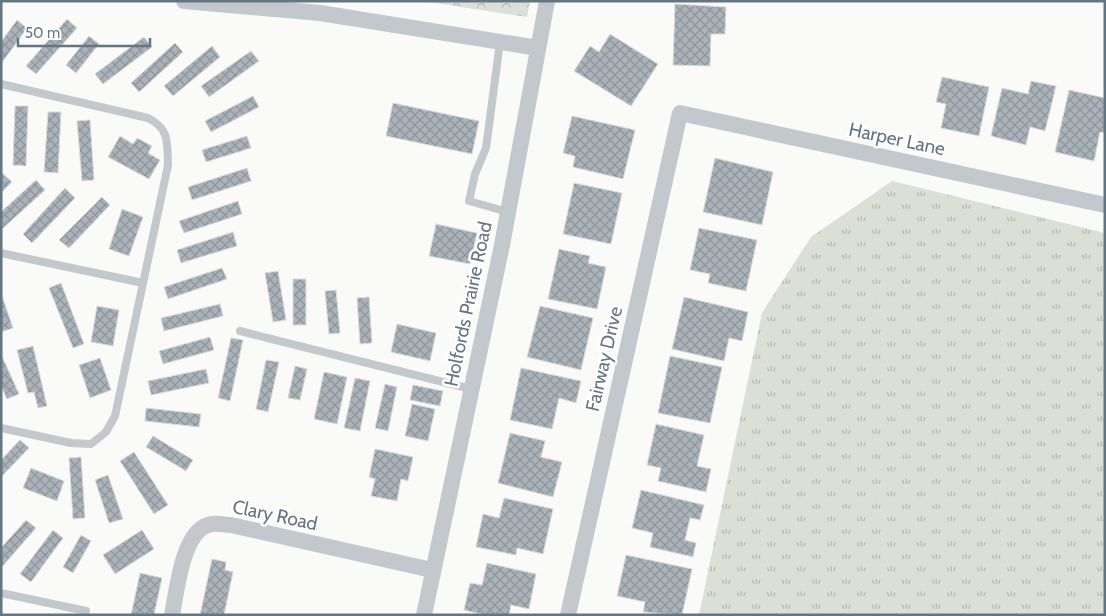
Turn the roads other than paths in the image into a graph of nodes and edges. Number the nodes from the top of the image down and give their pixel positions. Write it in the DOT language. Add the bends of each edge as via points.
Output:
graph roads {
  1 [pos="184,1"];
  2 [pos="547,1"];
  3 [pos="500,41"];
  4 [pos="538,48"];
  5 [pos="1,84"];
  6 [pos="680,112"];
  7 [pos="1105,205"];
  8 [pos="508,212"];
  9 [pos="1,253"];
  10 [pos="143,283"];
  11 [pos="240,331"];
  12 [pos="471,389"];
  13 [pos="1,428"];
  14 [pos="432,570"];
  15 [pos="1,593"];
  16 [pos="86,611"];
  17 [pos="172,615"];
  18 [pos="424,615"];
  19 [pos="568,615"];
  1 -- 3 [label="street" via="320,13"];
  2 -- 4 [label="street, Holfords Prairie Road"];
  3 -- 4 [label="street"];
  3 -- 8 [label="lane" via="486,148 475,174 469,201"];
  4 -- 8 [label="street, Holfords Prairie Road"];
  5 -- 10 [label="lane" via="148,118 159,124 166,137 168,165"];
  6 -- 7 [label="street, Harper Lane"];
  6 -- 19 [label="street, Fairway Drive"];
  8 -- 12 [label="street, Holfords Prairie Road"];
  9 -- 10 [label="lane"];
  10 -- 13 [label="lane" via="115,416 106,432 91,444 71,443"];
  11 -- 12 [label="lane"];
  12 -- 14 [label="street, Holfords Prairie Road"];
  14 -- 17 [label="street, Clary Road" via="231,525 211,524 194,535 184,557"];
  14 -- 18 [label="street, Holfords Prairie Road"];
  15 -- 16 [label="lane"];
}
